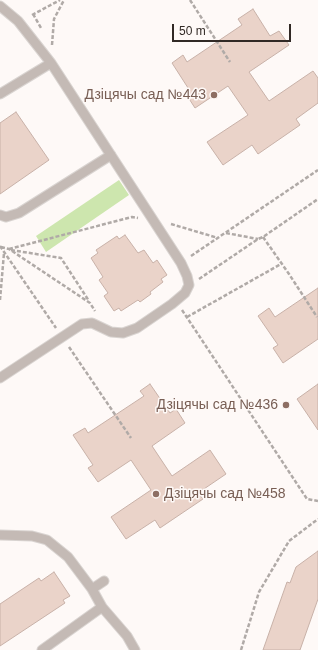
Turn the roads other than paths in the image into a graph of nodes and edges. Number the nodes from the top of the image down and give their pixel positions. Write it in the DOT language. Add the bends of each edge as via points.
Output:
graph roads {
  1 [pos="0,6"];
  2 [pos="51,63"];
  3 [pos="0,94"];
  4 [pos="111,154"];
  5 [pos="0,215"];
  6 [pos="0,378"];
  7 [pos="0,535"];
  8 [pos="104,581"];
  9 [pos="92,589"];
  10 [pos="102,607"];
  11 [pos="42,650"];
  12 [pos="135,650"];
  1 -- 2 [label="lane" via="18,21"];
  2 -- 3 [label="lane"];
  2 -- 4 [label="lane"];
  4 -- 5 [label="lane" via="19,213 6,217"];
  4 -- 6 [label="lane" via="181,263 189,285 185,293 172,304 137,328 123,333 111,332 92,323 82,324"];
  7 -- 9 [label="lane" via="32,536 47,540 68,557"];
  8 -- 9 [label="lane"];
  9 -- 10 [label="lane"];
  10 -- 11 [label="lane"];
  10 -- 12 [label="lane" via="127,636"];
}
